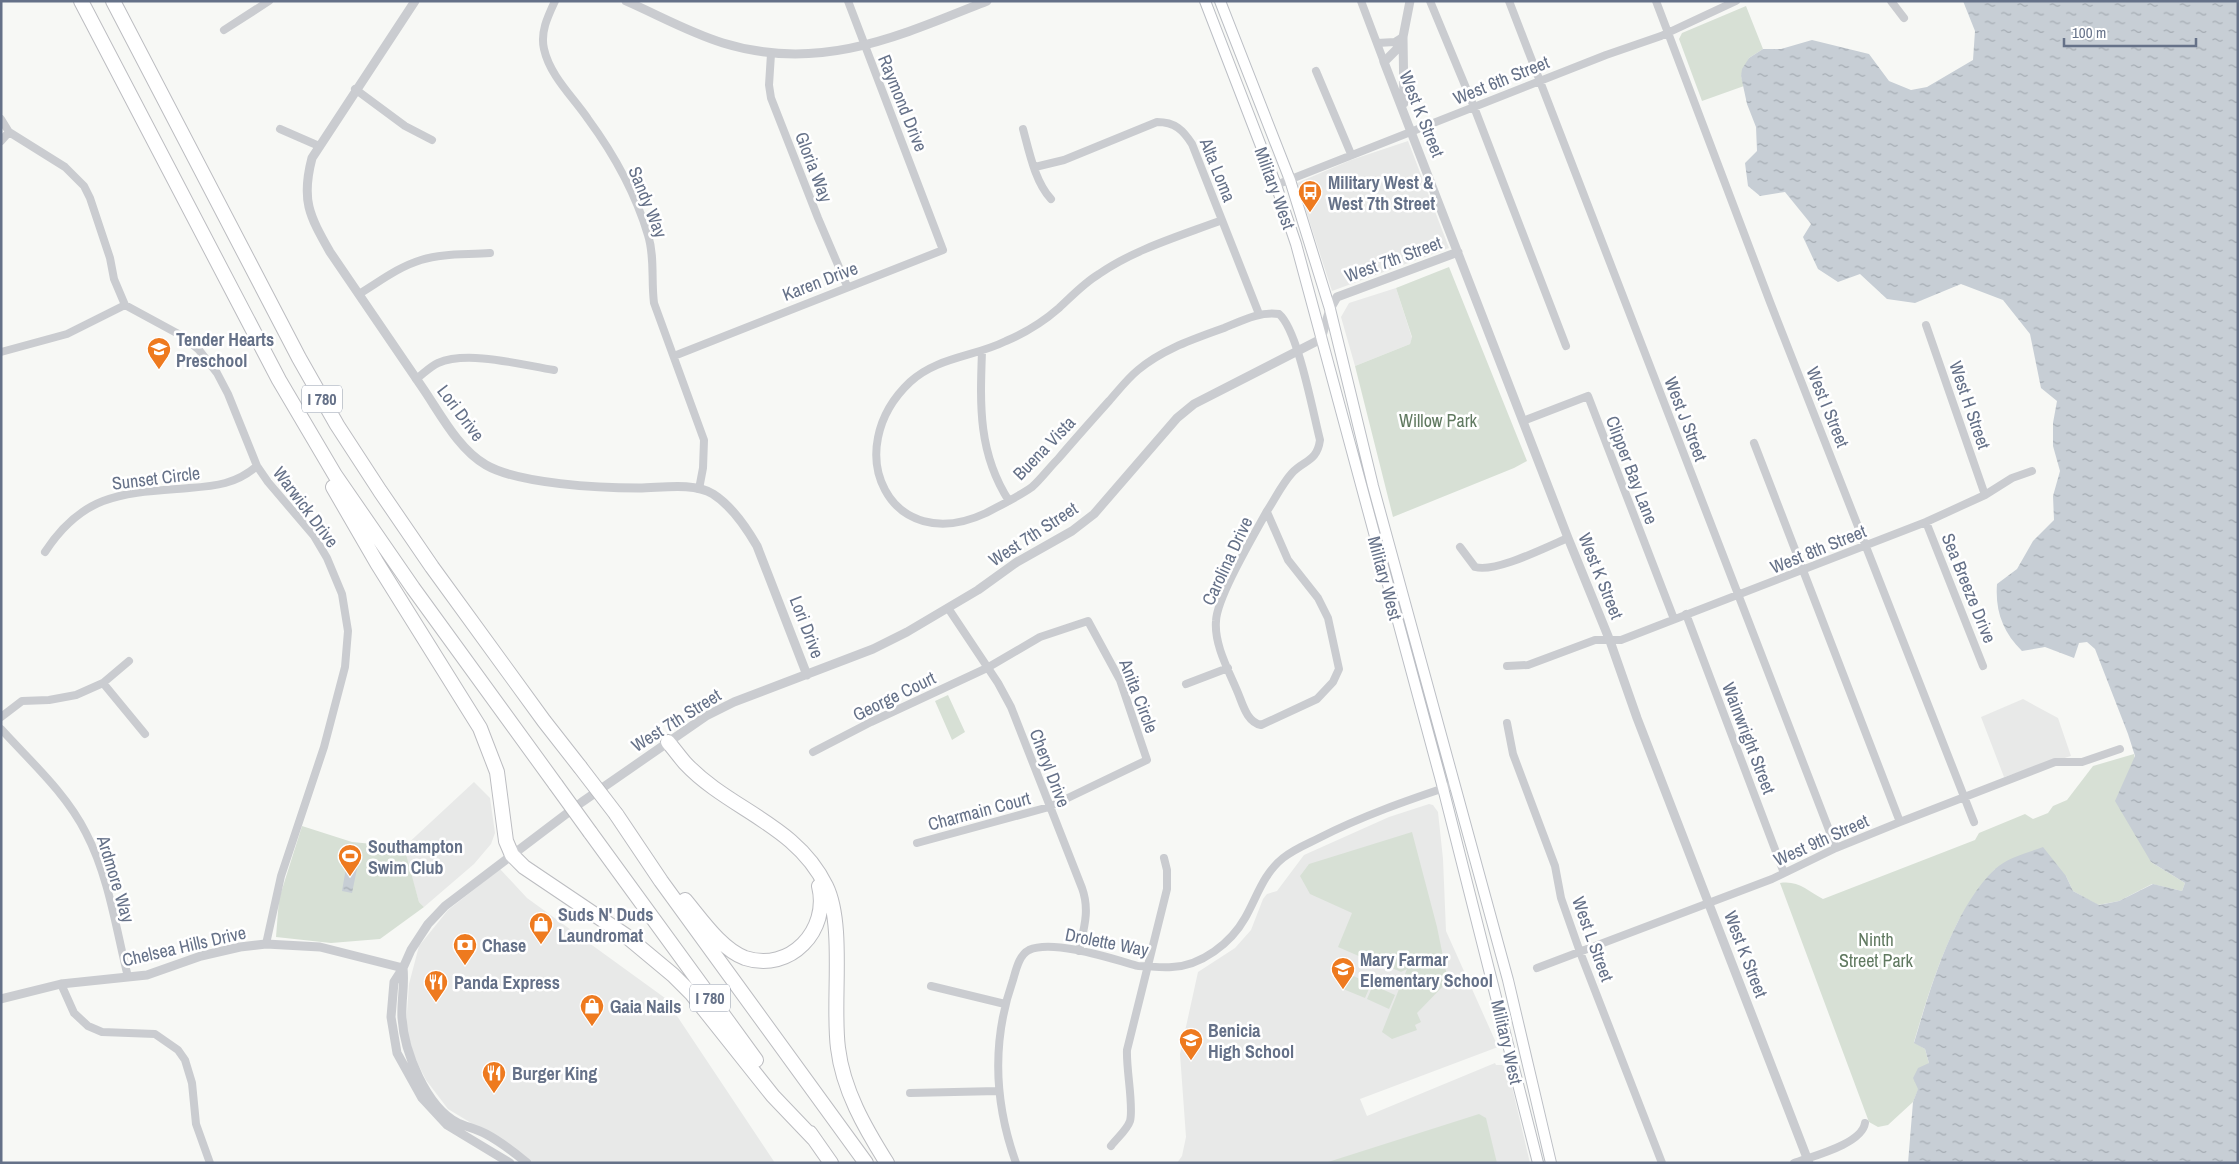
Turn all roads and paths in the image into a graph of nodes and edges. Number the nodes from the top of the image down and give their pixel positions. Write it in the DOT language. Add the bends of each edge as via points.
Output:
graph roads {
  1 [pos="80,1"];
  2 [pos="113,1"];
  3 [pos="269,1"];
  4 [pos="554,1"];
  5 [pos="626,1"];
  6 [pos="848,1"];
  7 [pos="987,1"];
  8 [pos="1205,1"];
  9 [pos="1220,1"];
  10 [pos="1361,1"];
  11 [pos="1410,1"];
  12 [pos="1430,1"];
  13 [pos="1509,1"];
  14 [pos="1656,1"];
  15 [pos="1736,1"];
  16 [pos="1891,1"];
  17 [pos="411,2"];
  18 [pos="1904,18"];
  19 [pos="224,30"];
  20 [pos="1668,32"];
  21 [pos="1402,37"];
  22 [pos="1377,44"];
  23 [pos="865,47"];
  24 [pos="772,54"];
  25 [pos="1384,62"];
  26 [pos="1316,71"];
  27 [pos="1539,81"];
  28 [pos="355,89"];
  29 [pos="1474,107"];
  30 [pos="1405,113"];
  31 [pos="1,119"];
  32 [pos="280,129"];
  33 [pos="1024,129"];
  34 [pos="9,132"];
  35 [pos="1412,132"];
  36 [pos="432,140"];
  37 [pos="1,141"];
  38 [pos="319,146"];
  39 [pos="1351,154"];
  40 [pos="1035,167"];
  41 [pos="1290,180"];
  42 [pos="1276,185"];
  43 [pos="1051,199"];
  44 [pos="931,216"];
  45 [pos="1222,220"];
  46 [pos="1458,252"];
  47 [pos="490,254"];
  48 [pos="847,286"];
  49 [pos="359,294"];
  50 [pos="125,305"];
  51 [pos="1330,309"];
  52 [pos="1259,314"];
  53 [pos="1926,325"];
  54 [pos="1321,339"];
  55 [pos="1566,346"];
  56 [pos="982,351"];
  57 [pos="1,352"];
  58 [pos="1297,352"];
  59 [pos="674,356"];
  60 [pos="554,370"];
  61 [pos="416,379"];
  62 [pos="1523,421"];
  63 [pos="305,425"];
  64 [pos="1754,443"];
  65 [pos="257,466"];
  66 [pos="2032,471"];
  67 [pos="699,489"];
  68 [pos="1985,495"];
  69 [pos="1009,501"];
  70 [pos="1267,512"];
  71 [pos="1926,522"];
  72 [pos="1568,538"];
  73 [pos="1866,546"];
  74 [pos="1460,547"];
  75 [pos="45,552"];
  76 [pos="1803,571"];
  77 [pos="1738,596"];
  78 [pos="948,608"];
  79 [pos="1686,614"];
  80 [pos="1674,619"];
  81 [pos="1610,641"];
  82 [pos="129,661"];
  83 [pos="1507,666"];
  84 [pos="1983,666"];
  85 [pos="987,668"];
  86 [pos="1228,668"];
  87 [pos="807,675"];
  88 [pos="103,682"];
  89 [pos="1186,684"];
  90 [pos="1,717"];
  91 [pos="1507,722"];
  92 [pos="1,729"];
  93 [pos="145,734"];
  94 [pos="668,742"];
  95 [pos="2120,749"];
  96 [pos="814,752"];
  97 [pos="1453,785"];
  98 [pos="1443,788"];
  99 [pos="1964,797"];
  100 [pos="1049,807"];
  101 [pos="1900,822"];
  102 [pos="1974,822"];
  103 [pos="917,843"];
  104 [pos="1836,848"];
  105 [pos="512,855"];
  106 [pos="1164,858"];
  107 [pos="810,862"];
  108 [pos="652,865"];
  109 [pos="1784,873"];
  110 [pos="1708,903"];
  111 [pos="266,944"];
  112 [pos="1079,951"];
  113 [pos="1580,952"];
  114 [pos="1149,966"];
  115 [pos="403,968"];
  116 [pos="1537,968"];
  117 [pos="128,977"];
  118 [pos="61,984"];
  119 [pos="931,986"];
  120 [pos="1,999"];
  121 [pos="1005,1004"];
  122 [pos="998,1091"];
  123 [pos="910,1093"];
  124 [pos="1865,1123"];
  125 [pos="815,1140"];
  126 [pos="1111,1146"];
  127 [pos="1809,1160"];
  128 [pos="210,1163"];
  129 [pos="510,1163"];
  130 [pos="527,1163"];
  131 [pos="831,1163"];
  132 [pos="866,1163"];
  133 [pos="887,1163"];
  134 [pos="1016,1163"];
  135 [pos="1538,1163"];
  136 [pos="1551,1163"];
  137 [pos="1662,1163"];
  138 [pos="1794,1163"];
  1 -- 63 [label="highway, I 780"];
  2 -- 108 [label="highway, I 780, bridge" via="337,425 432,567"];
  3 -- 19 [label="street"];
  4 -- 59 [label="street, Sandy Way" via="542,37 544,49 551,69 617,165 638,208 653,260 654,303"];
  5 -- 24 [label="street" via="722,43"];
  6 -- 23 [label="street, Raymond Drive"];
  7 -- 23 [label="street"];
  8 -- 42 [label="main road, Military West"];
  9 -- 41 [label="main road, Military West"];
  10 -- 22 [label="street, West K Street"];
  11 -- 21 [label="street"];
  12 -- 29 [label="street"];
  13 -- 27 [label="street, West J Street"];
  14 -- 20 [label="street, West I Street"];
  15 -- 20 [label="street, West 6th Street"];
  16 -- 18 [label="street"];
  17 -- 28 [label="street, Lori Drive"];
  20 -- 27 [label="street, West 6th Street"];
  20 -- 73 [label="street, West I Street"];
  21 -- 22 [label="street" via="1395,42"];
  21 -- 25 [label="street" via="1396,50"];
  21 -- 30 [label="street"];
  22 -- 25 [label="street, West K Street"];
  23 -- 24 [label="street" via="802,55"];
  23 -- 44 [label="street, Raymond Drive"];
  24 -- 48 [label="street, Gloria Way" via="769,74 771,98"];
  25 -- 30 [label="street, West K Street"];
  26 -- 39 [label="street"];
  27 -- 29 [label="street, West 6th Street"];
  27 -- 77 [label="street, West J Street"];
  28 -- 36 [label="street" via="405,126"];
  28 -- 38 [label="street, Lori Drive"];
  29 -- 35 [label="street, West 6th Street"];
  29 -- 55 [label="street"];
  30 -- 35 [label="street, West K Street"];
  31 -- 34 [label="street"];
  32 -- 38 [label="street"];
  33 -- 40 [label="street"];
  34 -- 37 [label="street"];
  34 -- 50 [label="street" via="65,167 84,186"];
  35 -- 39 [label="street, West 6th Street"];
  35 -- 46 [label="street, West K Street"];
  38 -- 49 [label="street, Lori Drive" via="308,174 307,204 319,232"];
  39 -- 41 [label="street, West 6th Street"];
  40 -- 43 [label="street"];
  40 -- 45 [label="street, Alta Loma" via="1064,160 1157,122 1173,124 1184,131 1192,144"];
  41 -- 42 [label="street, West 6th Street"];
  41 -- 51 [label="main road, Military West"];
  42 -- 54 [label="main road, Military West" via="1296,244"];
  44 -- 48 [label="street, Karen Drive" via="943,250"];
  45 -- 52 [label="street, Alta Loma"];
  45 -- 56 [label="street, Buena Vista" via="1112,265 1083,284 1046,319"];
  46 -- 51 [label="street, West 7th Street" via="1337,297"];
  46 -- 62 [label="street, West K Street"];
  47 -- 49 [label="street" via="420,260"];
  48 -- 59 [label="street, Karen Drive"];
  49 -- 61 [label="street, Lori Drive"];
  50 -- 57 [label="street" via="67,334"];
  50 -- 65 [label="street, Warwick Drive" via="177,333 199,350 228,394"];
  51 -- 54 [label="street"];
  51 -- 97 [label="main road, Military West" via="1373,486"];
  52 -- 58 [label="street" via="1275,314 1283,318"];
  52 -- 69 [label="street, Buena Vista" via="1183,343 1147,363 1040,478"];
  53 -- 68 [label="street, West H Street"];
  54 -- 58 [label="street, West 7th Street"];
  54 -- 98 [label="main road, Military West"];
  56 -- 69 [label="street" via="980,400 984,438 996,476"];
  56 -- 69 [label="street, Buena Vista" via="936,364 910,382 893,403 881,426 875,450 876,465 879,478 894,502 906,512 933,524 960,523"];
  58 -- 70 [label="street, Carolina Drive" via="1320,440 1319,450 1293,472"];
  58 -- 78 [label="street, West 7th Street" via="1194,404 1177,418 1094,514"];
  59 -- 67 [label="street, Sandy Way" via="704,440"];
  60 -- 61 [label="street" via="455,359 438,363"];
  61 -- 67 [label="street, Lori Drive" via="462,444 474,457 500,472 574,485"];
  62 -- 72 [label="street, West K Street"];
  62 -- 80 [label="street, Clipper Bay Lane" via="1588,396"];
  63 -- 105 [label="highway" via="329,480 353,522 480,728 497,772 506,842"];
  63 -- 125 [label="highway, I 780, bridge" via="370,528"];
  64 -- 76 [label="street"];
  65 -- 75 [label="street, Sunset Circle" via="223,485 116,495 97,503 71,522"];
  65 -- 111 [label="street, Warwick Drive" via="314,536 327,558 342,594 348,631 345,667 334,713 281,876"];
  66 -- 68 [label="street, West 8th Street" via="2012,478"];
  67 -- 87 [label="street, Lori Drive" via="728,506 750,533"];
  68 -- 71 [label="street, West 8th Street"];
  70 -- 86 [label="street, Carolina Drive" via="1219,606 1217,636"];
  70 -- 86 [label="street, Carolina Drive" via="1288,560 1318,598 1328,618 1339,669 1334,682 1318,699 1261,725 1255,724 1248,716"];
  71 -- 73 [label="street, West 8th Street"];
  71 -- 84 [label="street, Sea Breeze Drive"];
  72 -- 74 [label="street" via="1483,570 1475,567"];
  72 -- 81 [label="street, West K Street"];
  73 -- 76 [label="street, West 8th Street"];
  73 -- 99 [label="street, West I Street"];
  76 -- 77 [label="street, West 8th Street"];
  76 -- 101 [label="street"];
  77 -- 79 [label="street, West 8th Street"];
  77 -- 104 [label="street, West J Street"];
  78 -- 85 [label="street, Cheryl Drive"];
  78 -- 87 [label="street, West 7th Street" via="873,649"];
  79 -- 80 [label="street, West 8th Street"];
  79 -- 109 [label="street, Wainwright Street"];
  80 -- 81 [label="street, West 8th Street" via="1621,640"];
  81 -- 83 [label="street, West 8th Street" via="1595,640 1528,666"];
  81 -- 110 [label="street, West K Street"];
  82 -- 88 [label="street"];
  85 -- 96 [label="street, George Court"];
  85 -- 100 [label="street, Cheryl Drive" via="1011,707"];
  85 -- 100 [label="street, Anita Circle" via="1040,637 1088,621 1120,680 1147,760"];
  86 -- 89 [label="street"];
  87 -- 94 [label="street, West 7th Street" via="734,702 706,716"];
  88 -- 90 [label="street" via="76,695 22,701"];
  88 -- 93 [label="street"];
  91 -- 113 [label="street, West L Street" via="1513,754 1555,866 1561,898"];
  92 -- 117 [label="street, Ardmore Way" via="67,802 86,832 99,862"];
  94 -- 105 [label="street, West 7th Street"];
  94 -- 107 [label="highway" via="685,763 713,786 781,831"];
  95 -- 99 [label="street, West 9th Street" via="2082,762 2055,762"];
  97 -- 98 [label="street, Drolette Way"];
  97 -- 136 [label="main road, Military West" via="1504,962"];
  98 -- 114 [label="street, Drolette Way" via="1386,808 1292,851 1269,873 1238,929 1215,950 1186,965"];
  98 -- 135 [label="main road, Military West"];
  99 -- 101 [label="street, West 9th Street"];
  99 -- 102 [label="street, West I Street"];
  100 -- 103 [label="street, Charmain Court"];
  100 -- 112 [label="street, Cheryl Drive" via="1087,906"];
  101 -- 104 [label="street, West 9th Street"];
  104 -- 109 [label="street, West 9th Street"];
  105 -- 115 [label="street, West 7th Street" via="445,906 419,937"];
  105 -- 125 [label="highway" via="524,867 624,934 674,975 773,1096"];
  106 -- 114 [label="street" via="1168,870 1167,890"];
  107 -- 108 [label="highway" via="820,890 821,913 817,926 809,940 796,951 773,960 759,961 730,950 666,876"];
  107 -- 133 [label="highway" via="828,889 833,909 836,1021 843,1073 860,1116"];
  108 -- 132 [label="highway, I 780"];
  109 -- 110 [label="street, West 9th Street"];
  110 -- 113 [label="street, West 9th Street"];
  110 -- 127 [label="street, West K Street"];
  111 -- 115 [label="street, Chelsea Hills Drive" via="320,947"];
  111 -- 117 [label="street, Chelsea Hills Drive" via="234,948 147,975"];
  112 -- 114 [label="street, Drolette Way"];
  112 -- 121 [label="street, Drolette Way" via="1039,948 1028,951 1017,967"];
  113 -- 116 [label="street, West 9th Street"];
  113 -- 137 [label="street, West L Street"];
  114 -- 126 [label="street" via="1127,1050 1130,1122"];
  115 -- 129 [label="street, West 7th Street" via="394,982 391,1017 397,1054 407,1073 422,1098 447,1125"];
  115 -- 130 [label="street" via="404,1036 408,1053 429,1094 437,1106 456,1122 488,1135"];
  117 -- 118 [label="street, Chelsea Hills Drive"];
  118 -- 120 [label="street, Chelsea Hills Drive"];
  118 -- 128 [label="street" via="74,1013 88,1026 102,1032 155,1034 178,1050 185,1060 192,1083 196,1124"];
  119 -- 121 [label="street"];
  121 -- 122 [label="street, Drolette Way" via="998,1047"];
  122 -- 123 [label="street"];
  122 -- 134 [label="street, Drolette Way"];
  124 -- 127 [label="street" via="1856,1138"];
  125 -- 131 [label="highway, I 780"];
  127 -- 138 [label="street"];
}
